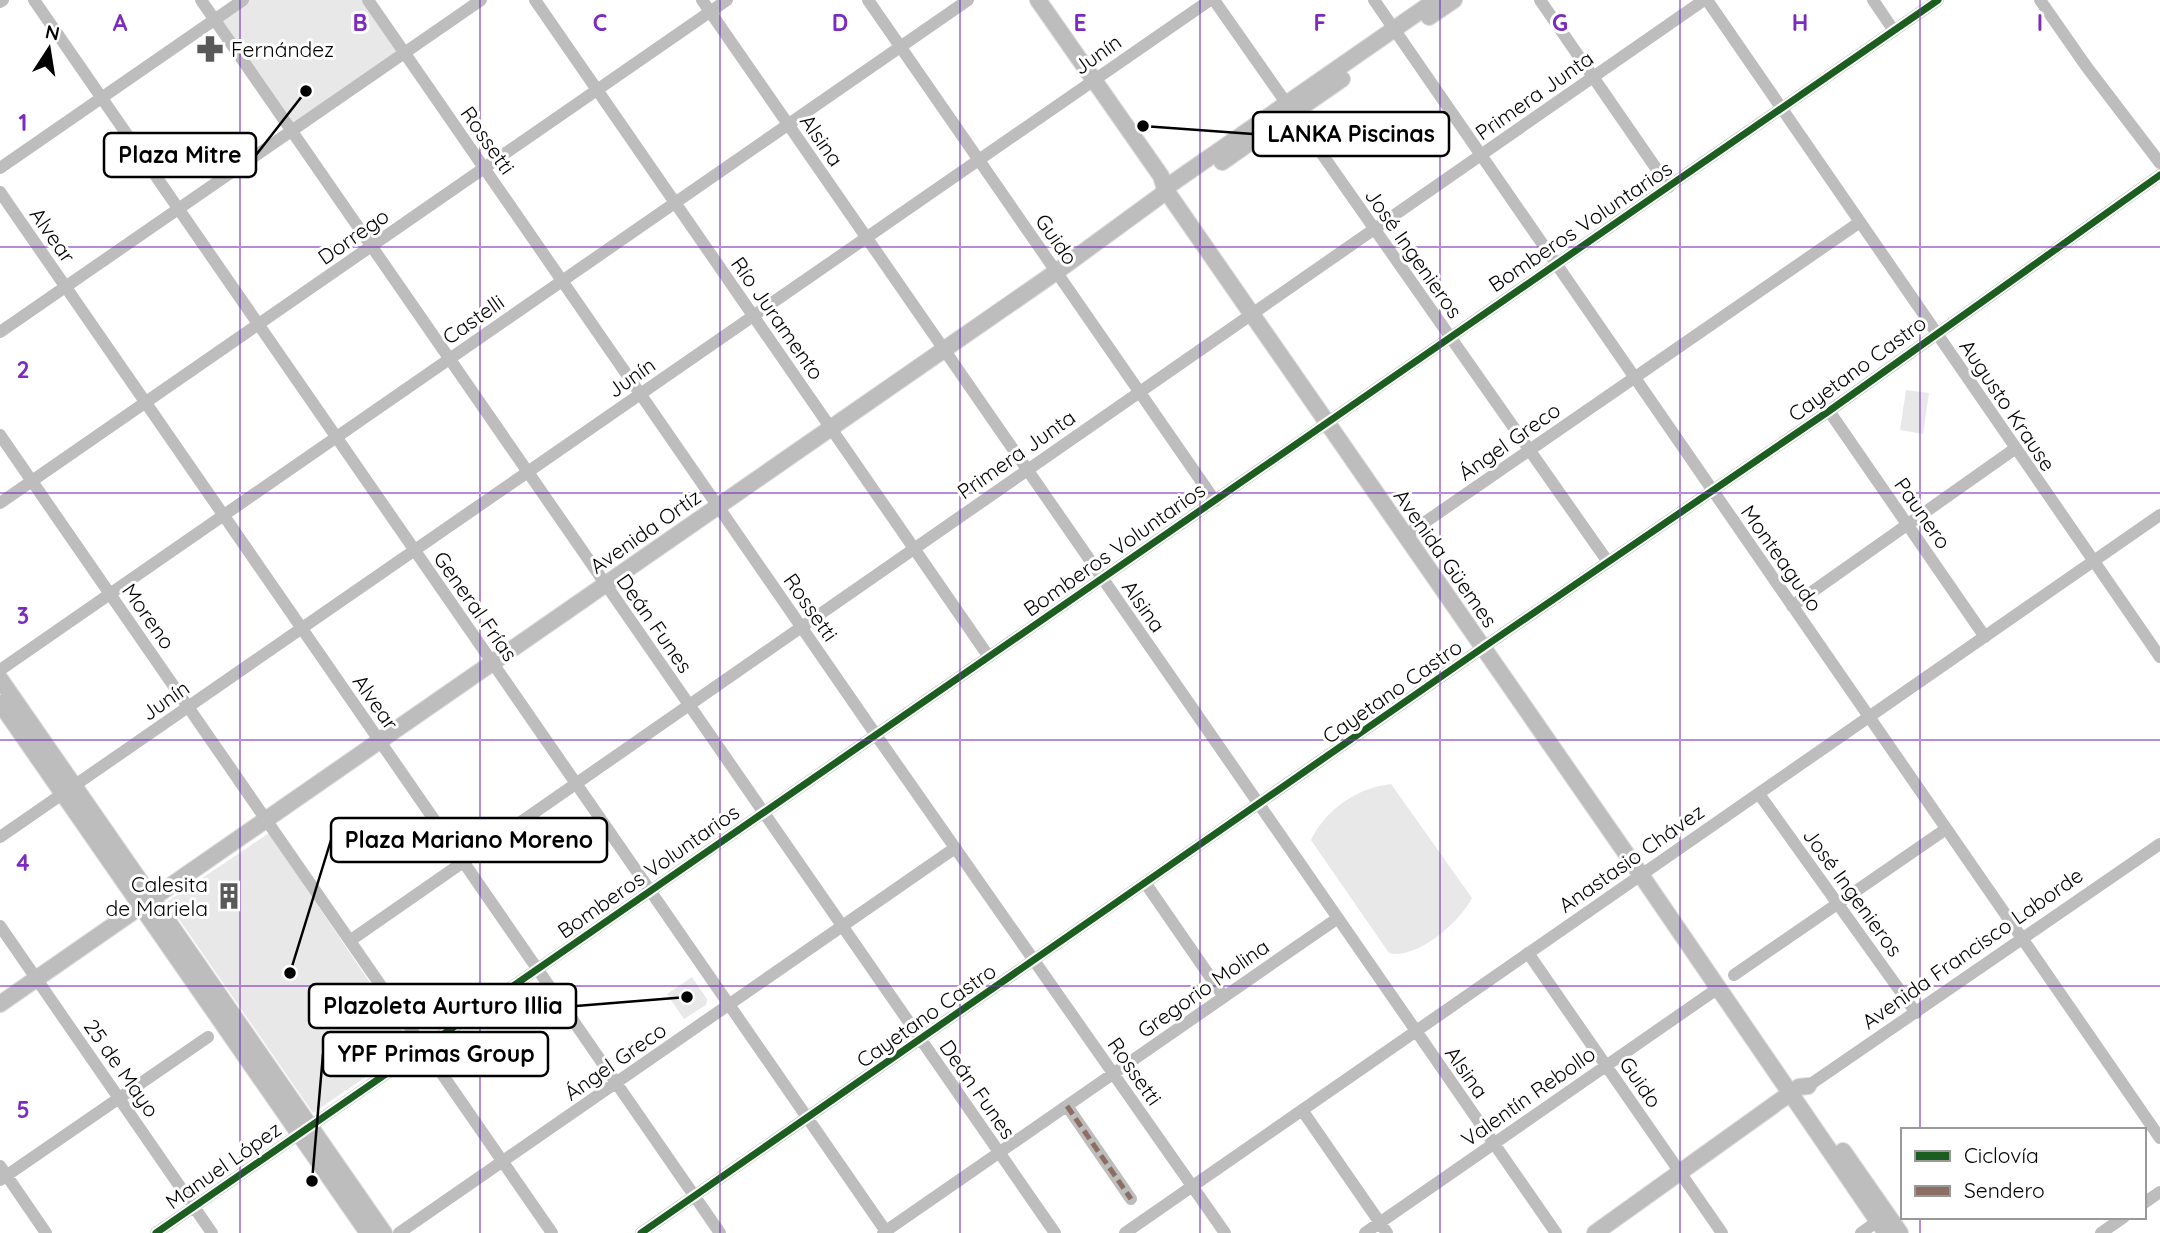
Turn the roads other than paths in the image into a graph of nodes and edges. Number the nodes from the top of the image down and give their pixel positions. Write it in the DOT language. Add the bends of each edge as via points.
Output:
graph roads {
  1 [pos="34,0"];
  2 [pos="201,0"];
  3 [pos="243,0"];
  4 [pos="368,0"];
  5 [pos="481,0"];
  6 [pos="535,0"];
  7 [pos="702,0"];
  8 [pos="727,0"];
  9 [pos="868,0"];
  10 [pos="968,0"];
  11 [pos="1038,0"];
  12 [pos="1212,0"];
  13 [pos="1374,0"];
  14 [pos="1436,0"];
  15 [pos="1454,0"];
  16 [pos="1540,0"];
  17 [pos="1705,0"];
  18 [pos="1873,0"];
  19 [pos="1938,0"];
  20 [pos="2040,0"];
  21 [pos="710,12"];
  22 [pos="215,20"];
  23 [pos="1894,31"];
  24 [pos="1397,33"];
  25 [pos="901,47"];
  26 [pos="404,53"];
  27 [pos="1593,77"];
  28 [pos="1094,80"];
  29 [pos="597,90"];
  30 [pos="102,98"];
  31 [pos="1782,108"];
  32 [pos="1291,109"];
  33 [pos="788,125"];
  34 [pos="292,132"];
  35 [pos="1481,155"];
  36 [pos="979,160"];
  37 [pos="2160,163"];
  38 [pos="0,168"];
  39 [pos="484,168"];
  40 [pos="2160,175"];
  41 [pos="1669,187"];
  42 [pos="1168,189"];
  43 [pos="0,192"];
  44 [pos="675,203"];
  45 [pos="178,208"];
  46 [pos="1860,222"];
  47 [pos="1374,230"];
  48 [pos="866,238"];
  49 [pos="371,246"];
  50 [pos="1556,264"];
  51 [pos="1056,272"];
  52 [pos="562,281"];
  53 [pos="66,287"];
  54 [pos="1255,311"];
  55 [pos="753,316"];
  56 [pos="258,324"];
  57 [pos="0,332"];
  58 [pos="1937,332"];
  59 [pos="1449,337"];
  60 [pos="943,350"];
  61 [pos="449,359"];
  62 [pos="1634,377"];
  63 [pos="1140,392"];
  64 [pos="640,394"];
  65 [pos="146,402"];
  66 [pos="1829,411"];
  67 [pos="1331,420"];
  68 [pos="831,428"];
  69 [pos="0,435"];
  70 [pos="337,437"];
  71 [pos="2016,448"];
  72 [pos="1529,450"];
  73 [pos="1027,470"];
  74 [pos="527,472"];
  75 [pos="32,481"];
  76 [pos="1713,491"];
  77 [pos="1215,501"];
  78 [pos="0,503"];
  79 [pos="718,506"];
  80 [pos="223,515"];
  81 [pos="2160,515"];
  82 [pos="1908,525"];
  83 [pos="1409,533"];
  84 [pos="914,549"];
  85 [pos="415,550"];
  86 [pos="1608,562"];
  87 [pos="2095,562"];
  88 [pos="1102,579"];
  89 [pos="605,585"];
  90 [pos="110,594"];
  91 [pos="1792,606"];
  92 [pos="802,627"];
  93 [pos="302,628"];
  94 [pos="1985,637"];
  95 [pos="1487,645"];
  96 [pos="989,657"];
  97 [pos="2160,657"];
  98 [pos="492,663"];
  99 [pos="0,670"];
  100 [pos="0,679"];
  101 [pos="0,703"];
  102 [pos="689,705"];
  103 [pos="188,707"];
  104 [pos="1869,718"];
  105 [pos="876,735"];
  106 [pos="380,741"];
  107 [pos="576,783"];
  108 [pos="68,790"];
  109 [pos="1759,794"];
  110 [pos="1259,805"];
  111 [pos="763,813"];
  112 [pos="266,820"];
  113 [pos="1946,829"];
  114 [pos="0,837"];
  115 [pos="2160,844"];
  116 [pos="955,848"];
  117 [pos="463,862"];
  118 [pos="1645,872"];
  119 [pos="1146,884"];
  120 [pos="650,891"];
  121 [pos="147,902"];
  122 [pos="1838,904"];
  123 [pos="1338,918"];
  124 [pos="0,926"];
  125 [pos="842,927"];
  126 [pos="2023,939"];
  127 [pos="351,940"];
  128 [pos="1528,953"];
  129 [pos="1034,961"];
  130 [pos="537,969"];
  131 [pos="1734,975"];
  132 [pos="37,979"];
  133 [pos="1714,991"];
  134 [pos="1224,997"];
  135 [pos="0,1004"];
  136 [pos="729,1005"];
  137 [pos="1916,1013"];
  138 [pos="1416,1031"];
  139 [pos="208,1037"];
  140 [pos="920,1040"];
  141 [pos="424,1048"];
  142 [pos="1606,1065"];
  143 [pos="1113,1074"];
  144 [pos="616,1083"];
  145 [pos="1800,1092"];
  146 [pos="119,1098"];
  147 [pos="1067,1106"];
  148 [pos="1302,1110"];
  149 [pos="807,1118"];
  150 [pos="305,1130"];
  151 [pos="2160,1138"];
  152 [pos="1494,1143"];
  153 [pos="999,1153"];
  154 [pos="503,1161"];
  155 [pos="2,1174"];
  156 [pos="1682,1176"];
  157 [pos="1192,1186"];
  158 [pos="695,1196"];
  159 [pos="1131,1199"];
  160 [pos="194,1207"];
  161 [pos="2121,1219"];
  162 [pos="1883,1223"];
  163 [pos="1384,1228"];
  164 [pos="885,1232"];
  165 [pos="46,1233"];
  166 [pos="156,1233"];
  167 [pos="212,1233"];
  168 [pos="368,1233"];
  169 [pos="384,1233"];
  170 [pos="399,1233"];
  171 [pos="552,1233"];
  172 [pos="641,1233"];
  173 [pos="720,1233"];
  174 [pos="1055,1233"];
  175 [pos="1125,1233"];
  176 [pos="1225,1233"];
  177 [pos="1365,1233"];
  178 [pos="1556,1233"];
  179 [pos="1595,1233"];
  180 [pos="1610,1233"];
  181 [pos="1722,1233"];
  182 [pos="1861,1233"];
  183 [pos="1900,1233"];
  184 [pos="2101,1233"];
  1 -- 30 [label="street, General Frías"];
  2 -- 22 [label="street, Deán Funes"];
  3 -- 22 [label="street"];
  4 -- 26 [label="street, Rossetti"];
  5 -- 26 [label="street"];
  6 -- 29 [label="street, Río Juramento"];
  7 -- 21 [label="street, Alsina"];
  8 -- 21 [label="street, Dorrego"];
  9 -- 25 [label="street, Guido"];
  10 -- 25 [label="street, Castelli"];
  11 -- 28 [label="main road, Avenida Güemes"];
  12 -- 28 [label="street, Junín"];
  12 -- 32 [label="street, José Ingenieros"];
  13 -- 24 [label="street, Monteagudo"];
  14 -- 24 [label="main road, Avenida Ortíz"];
  15 -- 24 [label="main road, Avenida Ortíz"];
  16 -- 27 [label="street"];
  17 -- 27 [label="street, Primera Junta"];
  17 -- 31 [label="street, Augusto Krause"];
  18 -- 23 [label="street"];
  19 -- 23 [label="street, Bomberos Voluntarios"];
  20 -- 37 [label="street"];
  21 -- 29 [label="street, Dorrego"];
  21 -- 33 [label="street, Alsina"];
  22 -- 30 [label="street"];
  22 -- 34 [label="street, Deán Funes"];
  23 -- 31 [label="street, Bomberos Voluntarios"];
  24 -- 32 [label="main road, Avenida Ortíz"];
  24 -- 35 [label="street, Monteagudo"];
  25 -- 33 [label="street, Castelli"];
  25 -- 36 [label="street, Guido"];
  26 -- 34 [label="street"];
  26 -- 39 [label="street, Rossetti"];
  27 -- 35 [label="street, Primera Junta"];
  27 -- 41 [label="street"];
  28 -- 36 [label="street, Junín"];
  28 -- 42 [label="main road, Avenida Güemes"];
  29 -- 39 [label="street, Dorrego"];
  29 -- 44 [label="street, Río Juramento"];
  30 -- 38 [label="street"];
  30 -- 45 [label="street, General Frías"];
  31 -- 41 [label="street, Bomberos Voluntarios"];
  31 -- 46 [label="street, Augusto Krause"];
  32 -- 42 [label="main road, Avenida Ortíz"];
  32 -- 47 [label="street, José Ingenieros"];
  33 -- 44 [label="street, Castelli"];
  33 -- 48 [label="street, Alsina"];
  34 -- 45 [label="street"];
  34 -- 49 [label="street, Deán Funes"];
  35 -- 47 [label="street, Primera Junta"];
  35 -- 50 [label="street, Monteagudo"];
  36 -- 48 [label="street, Junín"];
  36 -- 51 [label="street, Guido"];
  39 -- 49 [label="street, Dorrego"];
  39 -- 52 [label="street, Rossetti"];
  40 -- 58 [label="street, Cayetano Castro"];
  41 -- 50 [label="street, Bomberos Voluntarios"];
  42 -- 51 [label="main road, Avenida Ortíz"];
  42 -- 54 [label="main road, Avenida Güemes"];
  43 -- 53 [label="street, Alvear"];
  44 -- 52 [label="street, Castelli"];
  44 -- 55 [label="street, Río Juramento"];
  45 -- 53 [label="street"];
  45 -- 56 [label="street, General Frías"];
  46 -- 58 [label="street, Augusto Krause"];
  46 -- 62 [label="street, Ángel Greco"];
  47 -- 54 [label="street, Primera Junta"];
  47 -- 59 [label="street, José Ingenieros"];
  48 -- 55 [label="street, Junín"];
  48 -- 60 [label="street, Alsina"];
  49 -- 56 [label="street, Dorrego"];
  49 -- 61 [label="street, Deán Funes"];
  50 -- 59 [label="street, Bomberos Voluntarios"];
  50 -- 62 [label="street, Monteagudo"];
  51 -- 60 [label="main road, Avenida Ortíz"];
  51 -- 63 [label="street, Guido"];
  52 -- 61 [label="street, Castelli"];
  52 -- 64 [label="street, Rossetti"];
  53 -- 57 [label="street"];
  53 -- 65 [label="street, Alvear"];
  54 -- 63 [label="street, Primera Junta"];
  54 -- 67 [label="main road, Avenida Güemes"];
  55 -- 64 [label="street, Junín"];
  55 -- 68 [label="street, Río Juramento"];
  56 -- 65 [label="street, Dorrego"];
  56 -- 70 [label="street, General Frías"];
  58 -- 66 [label="street, Cayetano Castro"];
  58 -- 71 [label="street, Augusto Krause"];
  59 -- 67 [label="street, Bomberos Voluntarios"];
  59 -- 72 [label="street, José Ingenieros"];
  60 -- 68 [label="main road, Avenida Ortíz"];
  60 -- 73 [label="street, Alsina"];
  61 -- 70 [label="street, Castelli"];
  61 -- 74 [label="street, Deán Funes"];
  62 -- 72 [label="street, Ángel Greco"];
  62 -- 76 [label="street, Monteagudo"];
  63 -- 73 [label="street, Primera Junta"];
  63 -- 77 [label="street, Guido"];
  64 -- 74 [label="street, Junín"];
  64 -- 79 [label="street, Rossetti"];
  65 -- 75 [label="street, Dorrego"];
  65 -- 80 [label="street, Alvear"];
  66 -- 76 [label="street, Cayetano Castro"];
  66 -- 82 [label="street, Paunero"];
  67 -- 77 [label="street, Bomberos Voluntarios"];
  67 -- 83 [label="main road, Avenida Güemes"];
  68 -- 79 [label="main road, Avenida Ortíz"];
  68 -- 84 [label="street, Río Juramento"];
  69 -- 75 [label="street, Moreno"];
  70 -- 80 [label="street, Castelli"];
  70 -- 85 [label="street, General Frías"];
  71 -- 82 [label="street"];
  71 -- 87 [label="street, Augusto Krause"];
  72 -- 83 [label="street, Ángel Greco"];
  72 -- 86 [label="street, José Ingenieros"];
  73 -- 84 [label="street, Primera Junta"];
  73 -- 88 [label="street, Alsina"];
  74 -- 85 [label="street, Junín"];
  74 -- 89 [label="street, Deán Funes"];
  75 -- 78 [label="street, Dorrego"];
  75 -- 90 [label="street, Moreno"];
  76 -- 86 [label="street, Cayetano Castro"];
  76 -- 91 [label="street, Monteagudo"];
  77 -- 88 [label="street, Bomberos Voluntarios"];
  79 -- 89 [label="main road, Avenida Ortíz"];
  79 -- 92 [label="street, Rossetti"];
  80 -- 90 [label="street, Castelli"];
  80 -- 93 [label="street, Alvear"];
  81 -- 87 [label="street, Anastasio Chávez"];
  82 -- 91 [label="street"];
  82 -- 94 [label="street, Paunero"];
  83 -- 95 [label="main road, Avenida Güemes"];
  84 -- 92 [label="street, Primera Junta"];
  84 -- 96 [label="street, Río Juramento"];
  85 -- 93 [label="street, Junín"];
  85 -- 98 [label="street, General Frías"];
  86 -- 95 [label="street, Cayetano Castro"];
  87 -- 94 [label="street, Anastasio Chávez"];
  87 -- 97 [label="street, Augusto Krause"];
  88 -- 96 [label="street, Bomberos Voluntarios"];
  88 -- 110 [label="street, Alsina"];
  89 -- 98 [label="main road, Avenida Ortíz"];
  89 -- 102 [label="street, Deán Funes"];
  90 -- 99 [label="street, Castelli"];
  90 -- 103 [label="street, Moreno"];
  91 -- 104 [label="street, Monteagudo"];
  92 -- 102 [label="street, Primera Junta"];
  92 -- 105 [label="street, Rossetti"];
  93 -- 103 [label="street, Junín"];
  93 -- 106 [label="street, Alvear"];
  94 -- 104 [label="street, Anastasio Chávez"];
  95 -- 110 [label="street, Cayetano Castro"];
  95 -- 118 [label="main road, Avenida Güemes"];
  96 -- 105 [label="street, Bomberos Voluntarios"];
  98 -- 106 [label="main road, Avenida Ortíz"];
  98 -- 107 [label="street, General Frías"];
  100 -- 108 [label="main road"];
  101 -- 108 [label="main road"];
  102 -- 107 [label="street, Primera Junta"];
  102 -- 111 [label="street, Deán Funes"];
  103 -- 108 [label="street, Junín"];
  103 -- 112 [label="street, Moreno"];
  104 -- 109 [label="street, Anastasio Chávez"];
  104 -- 113 [label="street, Monteagudo"];
  105 -- 111 [label="street, Bomberos Voluntarios"];
  105 -- 116 [label="street, Rossetti"];
  106 -- 112 [label="main road, Avenida Ortíz"];
  106 -- 117 [label="street, Alvear"];
  107 -- 117 [label="street, Primera Junta"];
  107 -- 120 [label="street, General Frías"];
  108 -- 114 [label="street, Junín"];
  108 -- 121 [label="main road"];
  109 -- 118 [label="street, Anastasio Chávez"];
  109 -- 122 [label="street, José Ingenieros"];
  110 -- 119 [label="street, Cayetano Castro"];
  110 -- 123 [label="street, Alsina"];
  111 -- 120 [label="street, Bomberos Voluntarios"];
  111 -- 125 [label="street, Deán Funes"];
  112 -- 121 [label="main road, Avenida Ortíz"];
  112 -- 127 [label="street, Moreno"];
  113 -- 122 [label="street"];
  113 -- 126 [label="street, Monteagudo"];
  115 -- 126 [label="street, Avenida Francisco Laborde"];
  116 -- 125 [label="street, Ángel Greco"];
  116 -- 129 [label="street, Rossetti"];
  117 -- 127 [label="street, Primera Junta"];
  117 -- 130 [label="street, Alvear"];
  118 -- 128 [label="street, Anastasio Chávez"];
  118 -- 145 [label="main road, Avenida Güemes"];
  119 -- 129 [label="street, Cayetano Castro"];
  119 -- 134 [label="street"];
  120 -- 130 [label="street, Bomberos Voluntarios"];
  120 -- 136 [label="street, General Frías"];
  121 -- 132 [label="main road, Avenida Ortíz"];
  121 -- 150 [label="main road"];
  122 -- 131 [label="street"];
  122 -- 137 [label="street, José Ingenieros"];
  123 -- 134 [label="street, Gregorio Molina"];
  123 -- 138 [label="street, Alsina"];
  124 -- 132 [label="street, 25 de Mayo"];
  125 -- 136 [label="street, Ángel Greco"];
  125 -- 140 [label="street, Deán Funes"];
  126 -- 137 [label="street, Avenida Francisco Laborde"];
  126 -- 151 [label="street, Monteagudo"];
  127 -- 141 [label="street, Moreno"];
  128 -- 138 [label="street, Anastasio Chávez"];
  128 -- 142 [label="street, Guido"];
  129 -- 140 [label="street, Cayetano Castro"];
  129 -- 143 [label="street, Rossetti"];
  130 -- 141 [label="street, Bomberos Voluntarios"];
  130 -- 144 [label="street, Alvear"];
  132 -- 135 [label="main road, Avenida Ortíz"];
  132 -- 146 [label="street, 25 de Mayo"];
  133 -- 142 [label="street, Valentín Rebollo"];
  134 -- 143 [label="street, Gregorio Molina"];
  136 -- 144 [label="street, Ángel Greco"];
  136 -- 149 [label="street, General Frías"];
  137 -- 145 [label="street, Avenida Francisco Laborde"];
  138 -- 148 [label="street, Anastasio Chávez"];
  138 -- 152 [label="street, Alsina"];
  139 -- 146 [label="street"];
  140 -- 149 [label="street, Cayetano Castro"];
  140 -- 153 [label="street, Deán Funes"];
  141 -- 150 [label="street, Bomberos Voluntarios"];
  141 -- 154 [label="street, Moreno"];
  142 -- 152 [label="street, Valentín Rebollo"];
  142 -- 156 [label="street, Guido"];
  143 -- 147 [label="street, Gregorio Molina"];
  143 -- 157 [label="street, Rossetti"];
  144 -- 154 [label="street, Ángel Greco"];
  144 -- 158 [label="street, Alvear"];
  145 -- 156 [label="main road, Avenida Francisco Laborde"];
  145 -- 162 [label="main road, Avenida Güemes"];
  146 -- 155 [label="street"];
  146 -- 160 [label="street, 25 de Mayo"];
  147 -- 153 [label="street, Gregorio Molina"];
  147 -- 159 [label="street"];
  148 -- 157 [label="street, Anastasio Chávez"];
  148 -- 163 [label="street"];
  149 -- 158 [label="street, Cayetano Castro"];
  149 -- 164 [label="street, General Frías"];
  150 -- 160 [label="street, Manuel López"];
  150 -- 168 [label="main road"];
  150 -- 169 [label="main road"];
  152 -- 163 [label="street, Valentín Rebollo"];
  152 -- 178 [label="street, Alsina"];
  153 -- 164 [label="street, Gregorio Molina"];
  153 -- 174 [label="street, Deán Funes"];
  154 -- 170 [label="street, Ángel Greco"];
  154 -- 171 [label="street, Moreno"];
  155 -- 165 [label="street"];
  156 -- 179 [label="main road, Avenida Francisco Laborde"];
  156 -- 180 [label="main road, Avenida Francisco Laborde"];
  156 -- 181 [label="street, Guido"];
  157 -- 175 [label="street, Anastasio Chávez"];
  157 -- 176 [label="street, Rossetti"];
  158 -- 172 [label="street, Cayetano Castro"];
  158 -- 173 [label="street, Alvear"];
  160 -- 166 [label="street, Manuel López"];
  160 -- 167 [label="street, 25 de Mayo"];
  161 -- 184 [label="street"];
  162 -- 182 [label="street"];
  162 -- 183 [label="main road, Avenida Güemes"];
  163 -- 177 [label="street, Valentín Rebollo"];
}
